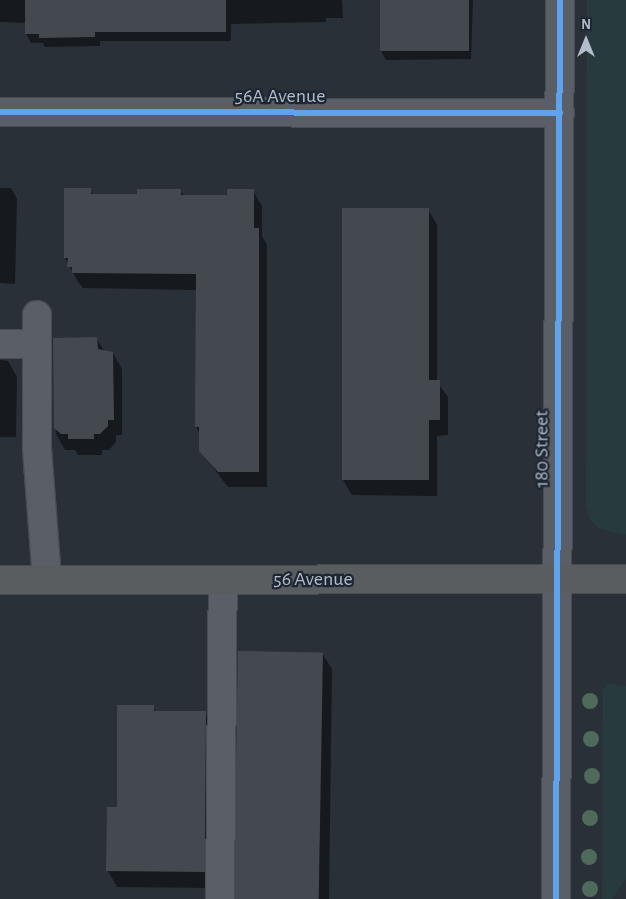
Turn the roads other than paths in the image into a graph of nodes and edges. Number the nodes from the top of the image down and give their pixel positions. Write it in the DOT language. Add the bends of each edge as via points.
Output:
graph roads {
  1 [pos="560,0"];
  2 [pos="0,112"];
  3 [pos="560,113"];
  4 [pos="37,315"];
  5 [pos="0,344"];
  6 [pos="37,344"];
  7 [pos="558,579"];
  8 [pos="626,579"];
  9 [pos="0,580"];
  10 [pos="47,580"];
  11 [pos="223,580"];
  12 [pos="220,899"];
  13 [pos="556,899"];
  1 -- 3 [label="street, 180 Street"];
  2 -- 3 [label="street, 56A Avenue"];
  3 -- 7 [label="street, 180 Street"];
  4 -- 6 [label="street"];
  5 -- 6 [label="street"];
  6 -- 10 [label="street" via="37,449"];
  7 -- 8 [label="highway, 56 Avenue"];
  7 -- 11 [label="highway, 56 Avenue"];
  7 -- 13 [label="street, 180 Street"];
  9 -- 10 [label="highway, 56 Avenue"];
  10 -- 11 [label="highway, 56 Avenue"];
  11 -- 12 [label="street"];
}
